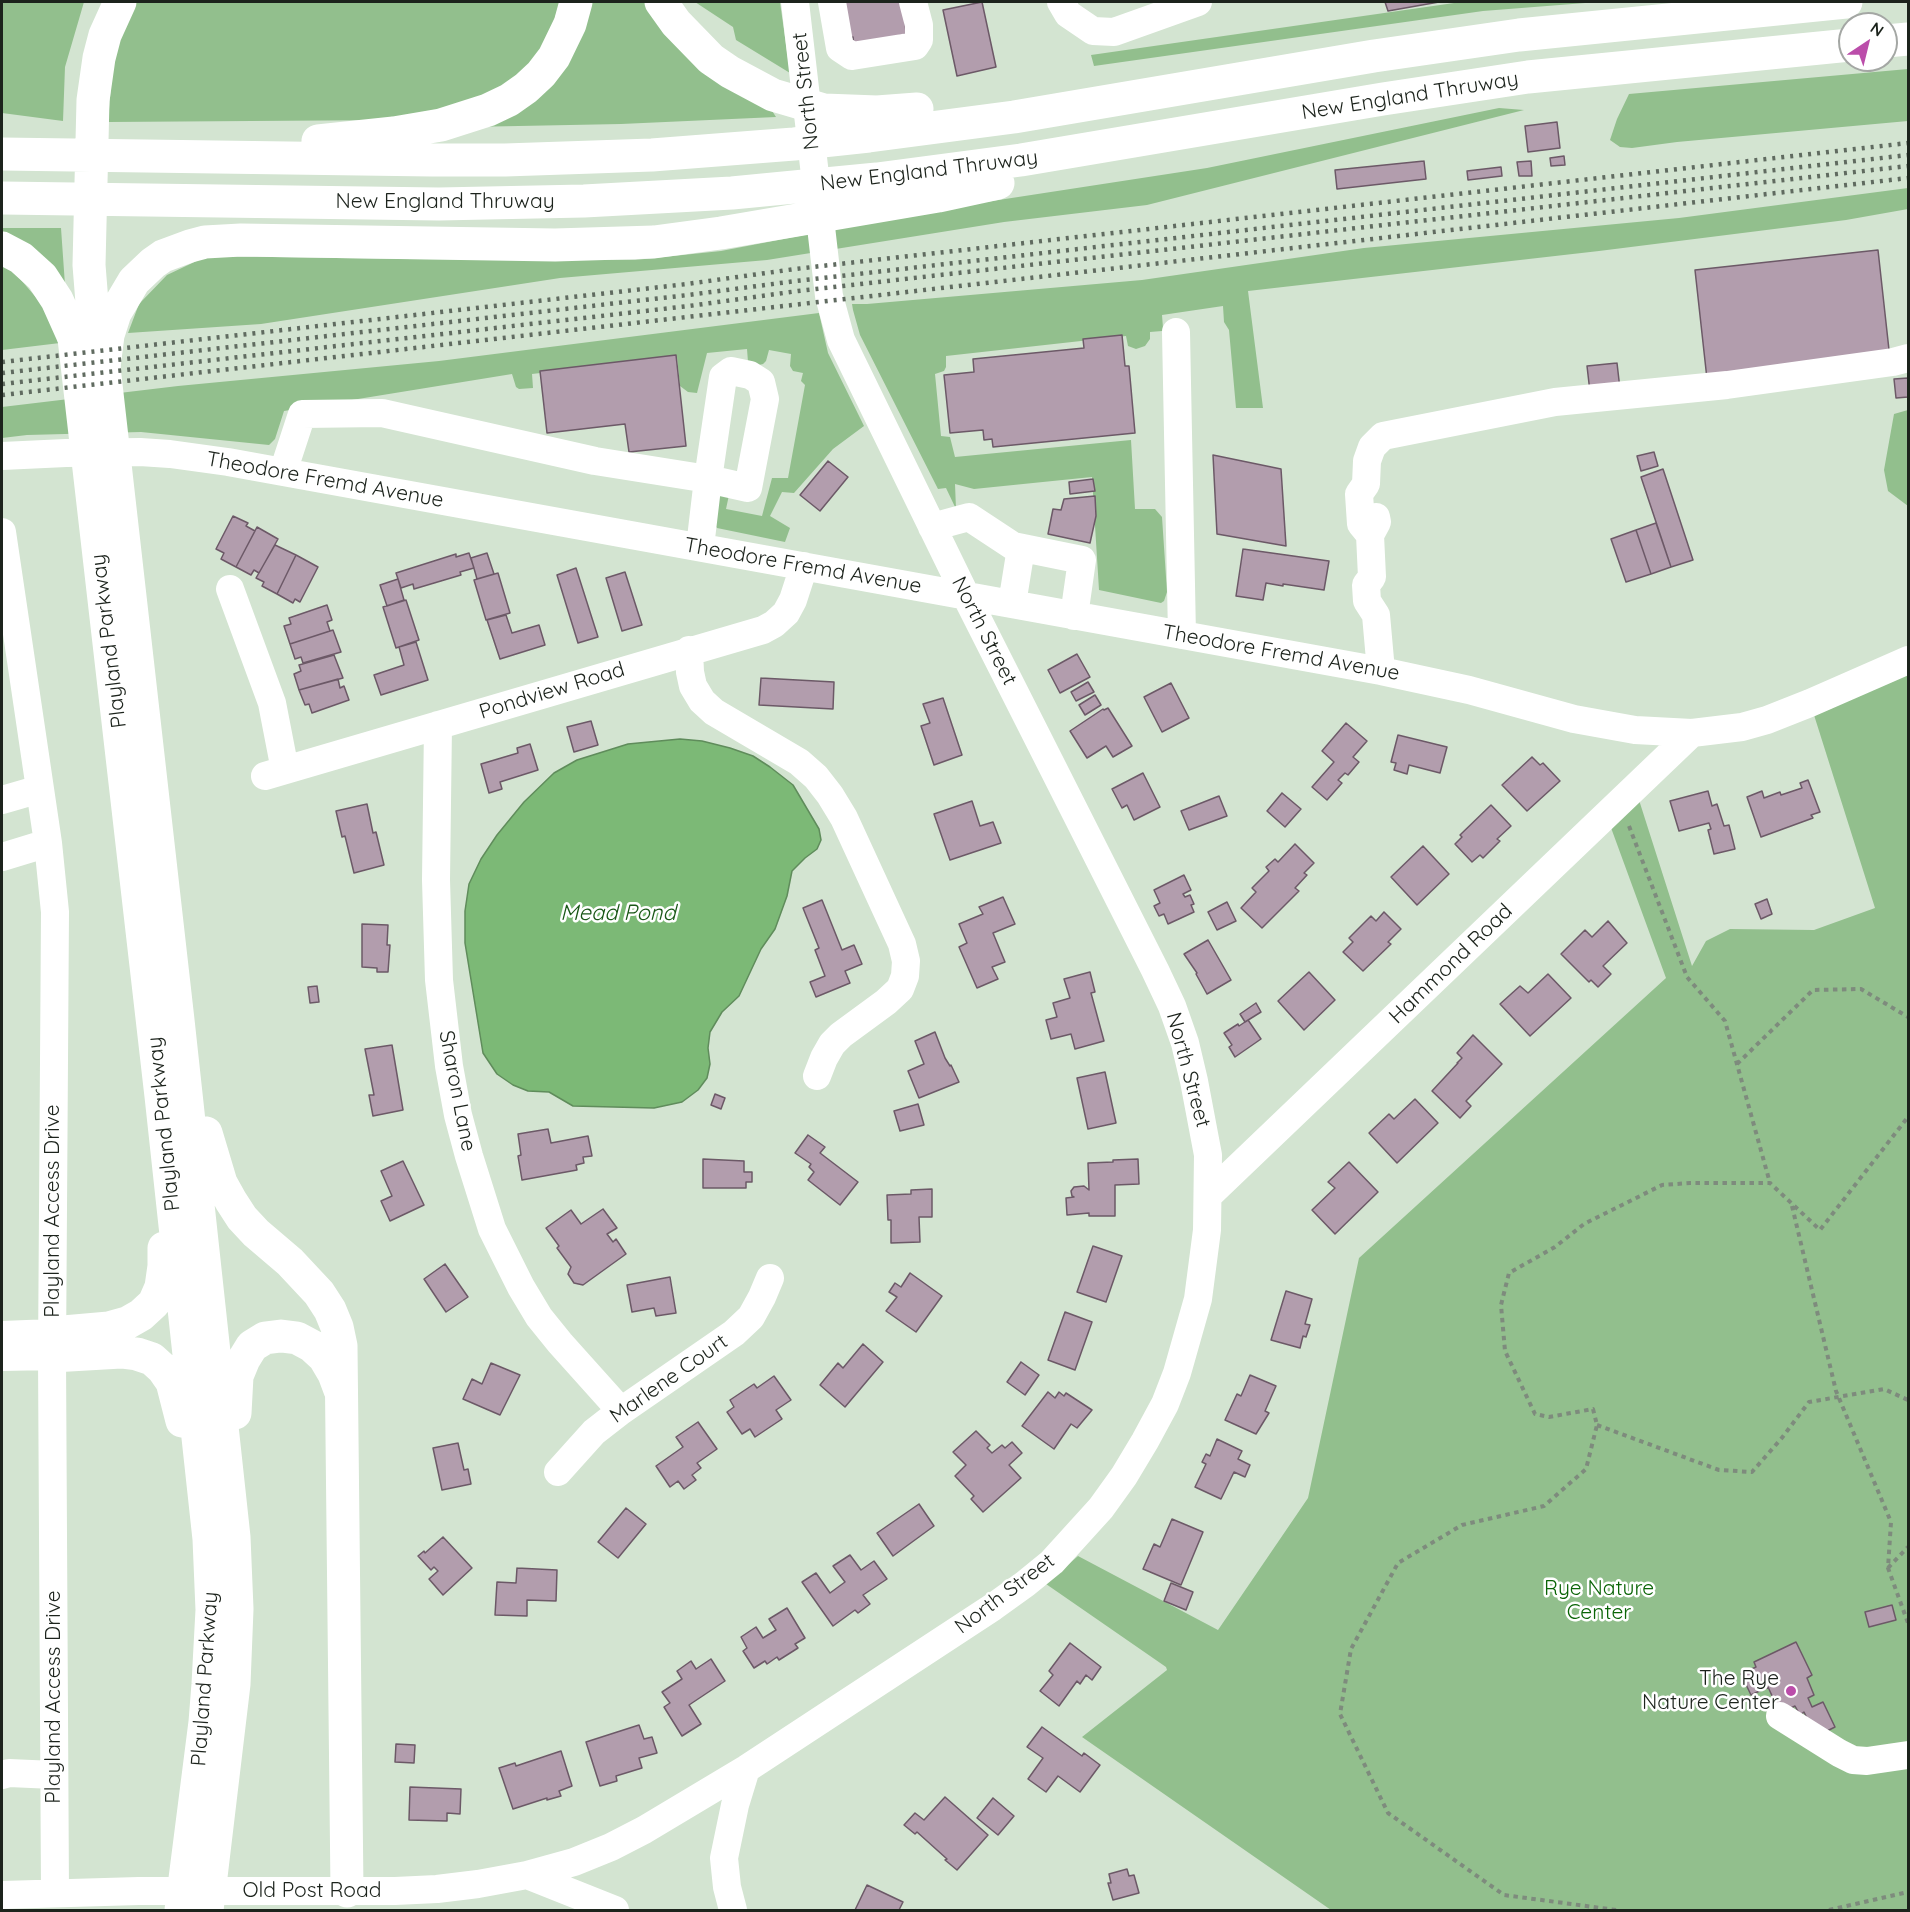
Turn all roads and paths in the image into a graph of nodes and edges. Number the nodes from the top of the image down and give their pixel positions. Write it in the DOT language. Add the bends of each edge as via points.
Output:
graph roads {
  1 [pos="95,2"];
  2 [pos="120,2"];
  3 [pos="576,2"];
  4 [pos="661,2"];
  5 [pos="795,2"];
  6 [pos="832,2"];
  7 [pos="913,2"];
  8 [pos="1061,2"];
  9 [pos="1198,2"];
  10 [pos="1846,2"];
  11 [pos="1838,46"];
  12 [pos="1301,69"];
  13 [pos="81,120"];
  14 [pos="1167,136"];
  15 [pos="2,154"];
  16 [pos="175,157"];
  17 [pos="2,198"];
  18 [pos="2,248"];
  19 [pos="1176,332"];
  20 [pos="93,337"];
  21 [pos="1908,358"];
  22 [pos="2,456"];
  23 [pos="283,472"];
  24 [pos="104,480"];
  25 [pos="932,527"];
  26 [pos="2,532"];
  27 [pos="700,547"];
  28 [pos="1021,548"];
  29 [pos="804,566"];
  30 [pos="230,589"];
  31 [pos="966,596"];
  32 [pos="1012,604"];
  33 [pos="1074,616"];
  34 [pos="1182,635"];
  35 [pos="689,650"];
  36 [pos="1908,660"];
  37 [pos="1381,671"];
  38 [pos="438,725"];
  39 [pos="1692,733"];
  40 [pos="40,789"];
  41 [pos="2,800"];
  42 [pos="1620,802"];
  43 [pos="48,843"];
  44 [pos="2,857"];
  45 [pos="1908,1017"];
  46 [pos="178,1020"];
  47 [pos="1737,1065"];
  48 [pos="817,1076"];
  49 [pos="161,1096"];
  50 [pos="1908,1118"];
  51 [pos="1770,1183"];
  52 [pos="1209,1194"];
  53 [pos="1792,1203"];
  54 [pos="770,1278"];
  55 [pos="2,1335"];
  56 [pos="52,1345"];
  57 [pos="2,1357"];
  58 [pos="342,1397"];
  59 [pos="1839,1397"];
  60 [pos="1908,1400"];
  61 [pos="621,1411"];
  62 [pos="1597,1425"];
  63 [pos="558,1472"];
  64 [pos="234,1538"];
  65 [pos="1908,1547"];
  66 [pos="1888,1568"];
  67 [pos="210,1575"];
  68 [pos="1908,1623"];
  69 [pos="1780,1716"];
  70 [pos="1908,1755"];
  71 [pos="746,1769"];
  72 [pos="4,1772"];
  73 [pos="54,1775"];
  74 [pos="527,1875"];
  75 [pos="347,1892"];
  76 [pos="1908,1892"];
  77 [pos="55,1893"];
  78 [pos="2,1895"];
  79 [pos="182,1911"];
  80 [pos="207,1911"];
  81 [pos="615,1911"];
  82 [pos="733,1911"];
  83 [pos="1616,1911"];
  84 [pos="1829,1911"];
  1 -- 13 [label="main road" via="74,77"];
  2 -- 13 [label="main road" via="105,35 94,89"];
  3 -- 16 [label="main road" via="563,41 541,74 526,88 488,110 417,130"];
  4 -- 12 [label="main road" via="693,42 730,72 773,95 824,110 902,111"];
  5 -- 25 [label="street, North Street" via="837,328"];
  6 -- 7 [label="street" via="840,48 852,56 915,46 919,25"];
  8 -- 9 [label="street" via="1068,14 1093,31 1114,32"];
  10 -- 12 [label="main road, New England Thruway" via="1530,34"];
  11 -- 14 [label="main road, New England Thruway" via="1528,77"];
  12 -- 16 [label="main road, New England Thruway" via="1014,117 794,144 652,155 505,160"];
  13 -- 20 [label="main road" via="80,227"];
  14 -- 17 [label="main road, New England Thruway" via="876,179 648,198 449,204"];
  14 -- 20 [label="main road" via="1092,160 938,196 654,242 206,242 175,251 143,272"];
  15 -- 16 [label="main road, New England Thruway"];
  18 -- 20 [label="main road" via="21,258 42,278 57,300"];
  19 -- 34 [label="street"];
  20 -- 24 [label="main road, Playland Parkway"];
  20 -- 24 [label="main road, Playland Parkway" via="104,367"];
  21 -- 37 [label="street" via="1727,385 1555,402 1383,436 1372,447 1366,483 1376,494 1377,522 1370,535 1372,577 1380,587 1382,607 1376,615"];
  22 -- 23 [label="street, Theodore Fremd Avenue" via="140,452"];
  23 -- 27 [label="street, Theodore Fremd Avenue"];
  23 -- 27 [label="street" via="302,414 382,413 595,460 708,479"];
  24 -- 46 [label="main road, Playland Parkway"];
  24 -- 49 [label="main road, Playland Parkway"];
  25 -- 28 [label="street" via="969,517"];
  25 -- 31 [label="street, North Street"];
  26 -- 40 [label="street, Playland Access Drive"];
  27 -- 29 [label="street, Theodore Fremd Avenue"];
  28 -- 32 [label="street"];
  28 -- 33 [label="street" via="1082,560"];
  29 -- 31 [label="street, Theodore Fremd Avenue"];
  29 -- 35 [label="street, Pondview Road" via="793,600 774,624"];
  30 -- 38 [label="street, Pondview Road" via="272,703 275,773"];
  31 -- 32 [label="street, Theodore Fremd Avenue"];
  31 -- 52 [label="street, North Street" via="1172,1006 1202,1117"];
  32 -- 33 [label="street, Theodore Fremd Avenue"];
  33 -- 34 [label="street, Theodore Fremd Avenue"];
  34 -- 37 [label="street, Theodore Fremd Avenue"];
  35 -- 38 [label="street, Pondview Road"];
  35 -- 48 [label="street" via="693,686 702,701 799,762 830,795 902,944 906,961 900,988 832,1044"];
  36 -- 39 [label="street, Theodore Fremd Avenue" via="1767,720"];
  37 -- 39 [label="street, Theodore Fremd Avenue" via="1606,726"];
  38 -- 61 [label="street, Sharon Lane" via="439,980 449,1066 468,1156 492,1229 521,1287 539,1317"];
  39 -- 42 [label="street, Hammond Road"];
  40 -- 41 [label="street"];
  40 -- 43 [label="street, Playland Access Drive"];
  42 -- 47 [label="path" via="1687,977 1725,1021"];
  42 -- 52 [label="street, Hammond Road"];
  43 -- 44 [label="street"];
  43 -- 56 [label="street, Playland Access Drive" via="55,943"];
  45 -- 47 [label="path" via="1861,989 1813,990"];
  46 -- 58 [label="main road" via="221,1183 242,1218 306,1277 330,1310 341,1347"];
  46 -- 64 [label="main road, Playland Parkway"];
  47 -- 51 [label="path"];
  49 -- 56 [label="main road" via="164,1266 154,1303 127,1323"];
  49 -- 67 [label="main road, Playland Parkway"];
  50 -- 53 [label="path" via="1820,1230"];
  51 -- 53 [label="path"];
  51 -- 62 [label="path" via="1662,1185 1584,1224 1555,1247 1509,1273 1501,1305 1505,1352 1535,1414 1549,1417 1593,1409"];
  52 -- 71 [label="street, North Street" via="1198,1299 1178,1373 1145,1441 1101,1508 1052,1562 1025,1584"];
  53 -- 59 [label="path"];
  54 -- 61 [label="street, Marlene Court" via="751,1317 734,1333"];
  55 -- 56 [label="street"];
  56 -- 57 [label="street"];
  56 -- 67 [label="main road" via="137,1354 152,1359 172,1382"];
  56 -- 73 [label="street, Playland Access Drive"];
  58 -- 64 [label="main road" via="324,1357 312,1346 297,1338 281,1336 265,1338 252,1346 237,1376"];
  58 -- 75 [label="main road"];
  59 -- 60 [label="path" via="1884,1389"];
  59 -- 62 [label="path" via="1809,1402 1752,1472 1719,1470"];
  59 -- 66 [label="path" via="1891,1522"];
  61 -- 63 [label="street, Marlene Court" via="594,1432"];
  62 -- 83 [label="path" via="1586,1469 1544,1506 1462,1525 1398,1563 1351,1650 1340,1714 1388,1813 1504,1894"];
  64 -- 80 [label="main road, Playland Parkway" via="234,1684"];
  65 -- 66 [label="path"];
  66 -- 68 [label="path"];
  67 -- 79 [label="main road, Playland Parkway" via="211,1647 206,1712"];
  69 -- 70 [label="street" via="1853,1760"];
  71 -- 74 [label="street, North Street" via="611,1847"];
  71 -- 82 [label="street" via="724,1858"];
  72 -- 73 [label="street"];
  73 -- 77 [label="street, Playland Access Drive"];
  74 -- 75 [label="street, Old Post Road" via="437,1889"];
  74 -- 81 [label="street"];
  75 -- 77 [label="street, Old Post Road"];
  76 -- 84 [label="path"];
  77 -- 78 [label="street, Old Post Road"];
}
